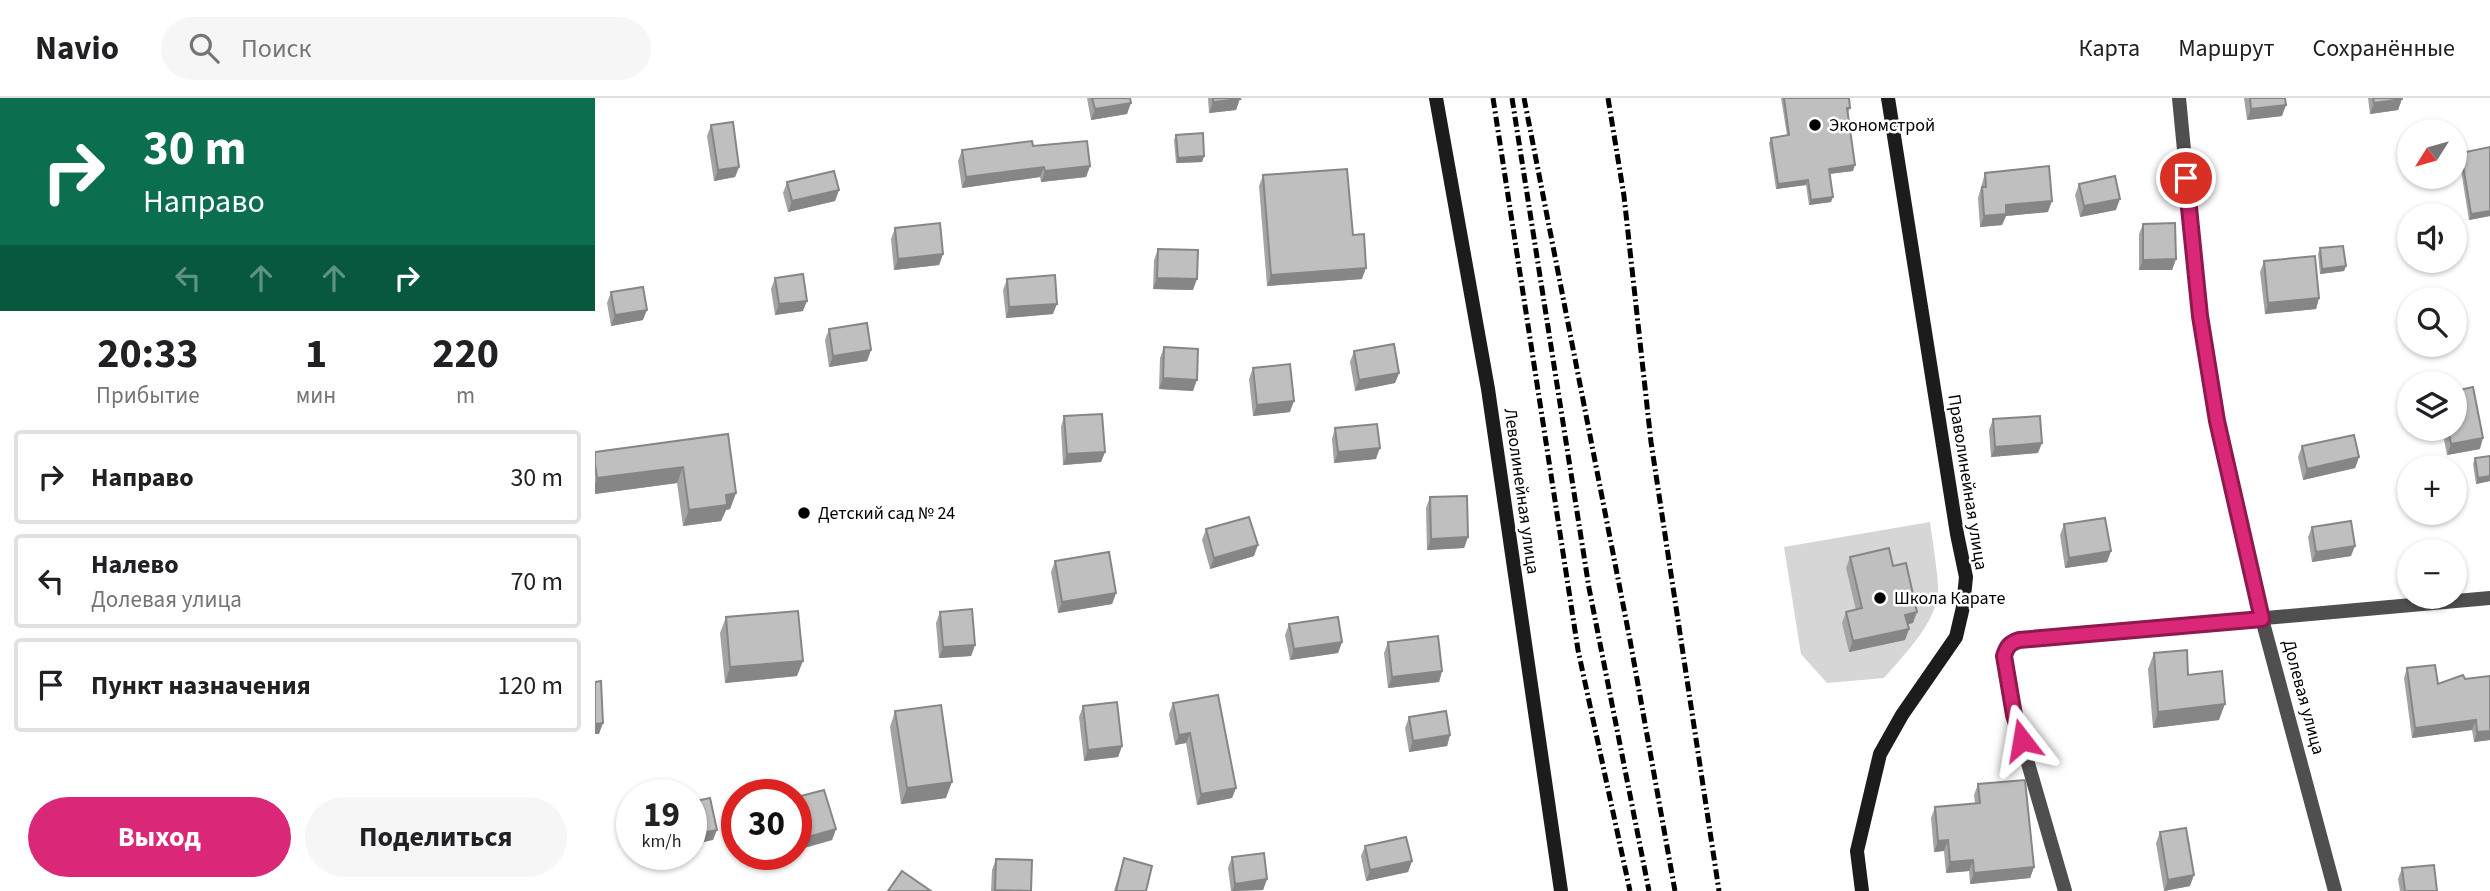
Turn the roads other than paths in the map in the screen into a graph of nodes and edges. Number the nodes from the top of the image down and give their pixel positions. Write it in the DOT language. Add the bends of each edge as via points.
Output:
graph roads {
  1 [pos="1436,98"];
  2 [pos="1888,98"];
  3 [pos="2179,98"];
  4 [pos="2490,598"];
  5 [pos="2262,619"];
  6 [pos="1561,891"];
  7 [pos="1862,891"];
  8 [pos="2064,891"];
  9 [pos="2335,891"];
  1 -- 6 [label="main road, Леволинейная улица" via="1488,389"];
  2 -- 7 [label="main road, Праволинейная улица" via="1966,577 1957,637 1880,754 1857,851"];
  3 -- 5 [label="street, Долевая улица" via="2200,316 2217,421"];
  4 -- 5 [label="street"];
  5 -- 8 [label="street" via="2019,640 2006,648 2014,715"];
  5 -- 9 [label="street, Долевая улица"];
}
